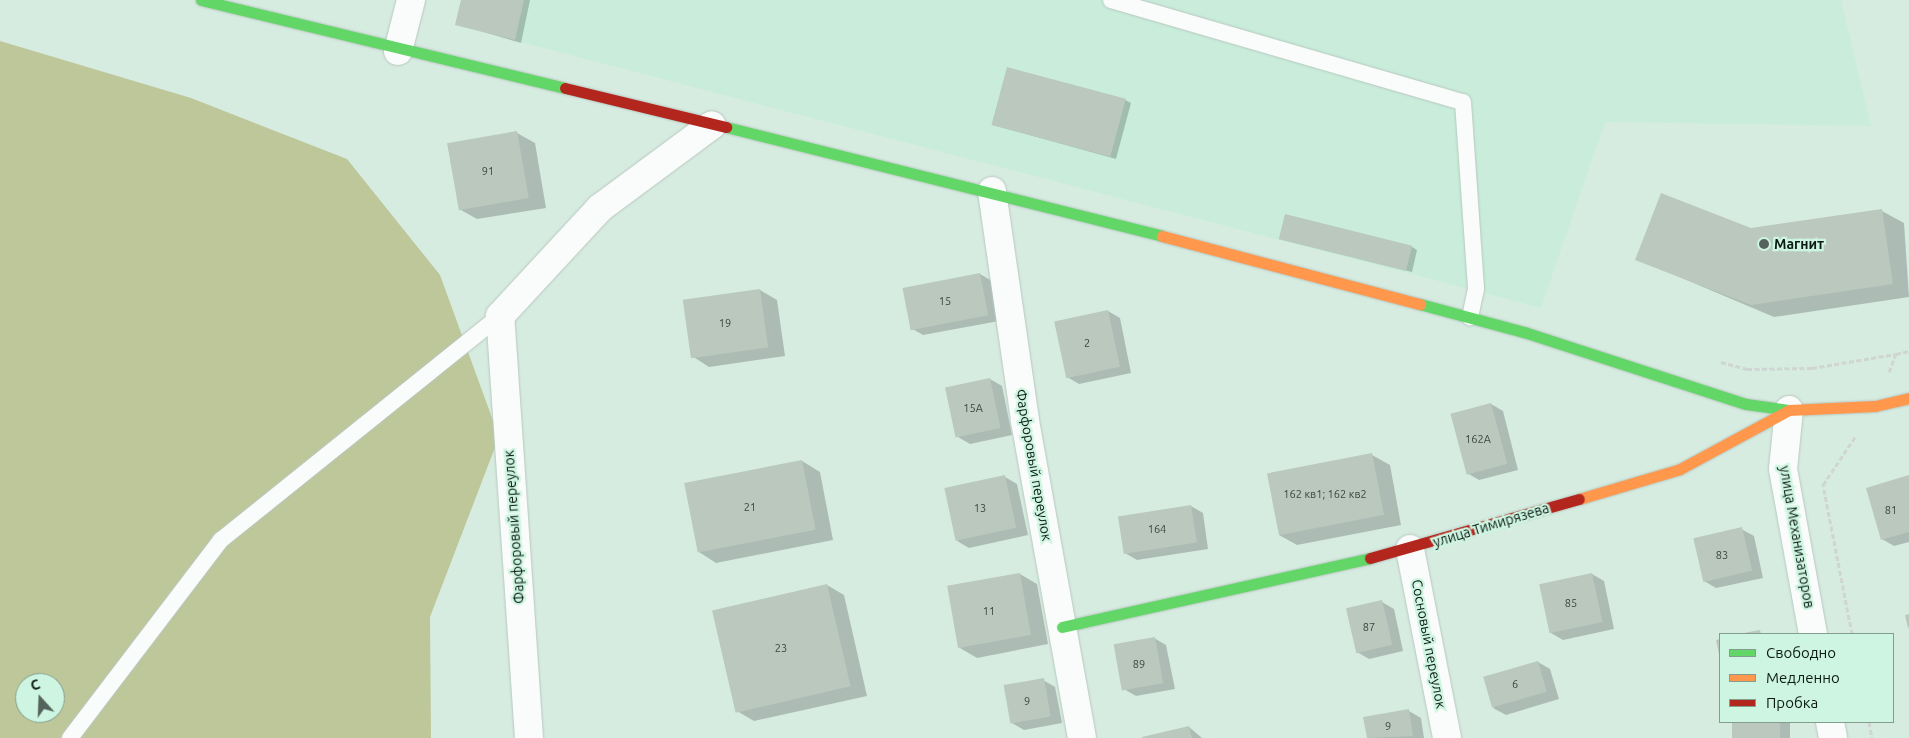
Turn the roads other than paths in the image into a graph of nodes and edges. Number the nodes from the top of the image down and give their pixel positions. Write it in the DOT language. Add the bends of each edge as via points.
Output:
graph roads {
  1 [pos="201,0"];
  2 [pos="411,0"];
  3 [pos="1111,0"];
  4 [pos="398,51"];
  5 [pos="712,125"];
  6 [pos="992,191"];
  7 [pos="500,316"];
  8 [pos="1470,317"];
  9 [pos="1909,398"];
  10 [pos="1789,410"];
  11 [pos="1410,549"];
  12 [pos="1062,627"];
  13 [pos="1814,633"];
  14 [pos="1830,723"];
  15 [pos="70,738"];
  16 [pos="529,738"];
  17 [pos="1082,738"];
  18 [pos="1447,738"];
  19 [pos="1833,738"];
  1 -- 4 [label="street"];
  2 -- 4 [label="street"];
  3 -- 8 [label="lane" via="1463,102 1476,289"];
  4 -- 5 [label="street"];
  5 -- 6 [label="street"];
  5 -- 7 [label="street" via="600,208"];
  6 -- 8 [label="street"];
  6 -- 12 [label="street, Фарфоровый переулок" via="1025,421"];
  7 -- 15 [label="lane" via="221,540"];
  7 -- 16 [label="street, Фарфоровый переулок"];
  8 -- 10 [label="street" via="1746,404"];
  9 -- 10 [label="street, улица Тимирязева" via="1876,406"];
  10 -- 11 [label="street, улица Тимирязева" via="1680,469"];
  10 -- 13 [label="street, улица Механизаторов" via="1782,469"];
  11 -- 12 [label="street, улица Тимирязева"];
  11 -- 18 [label="street, Сосновый переулок"];
  12 -- 17 [label="street, Фарфоровый переулок"];
  14 -- 19 [label="street"];
}
